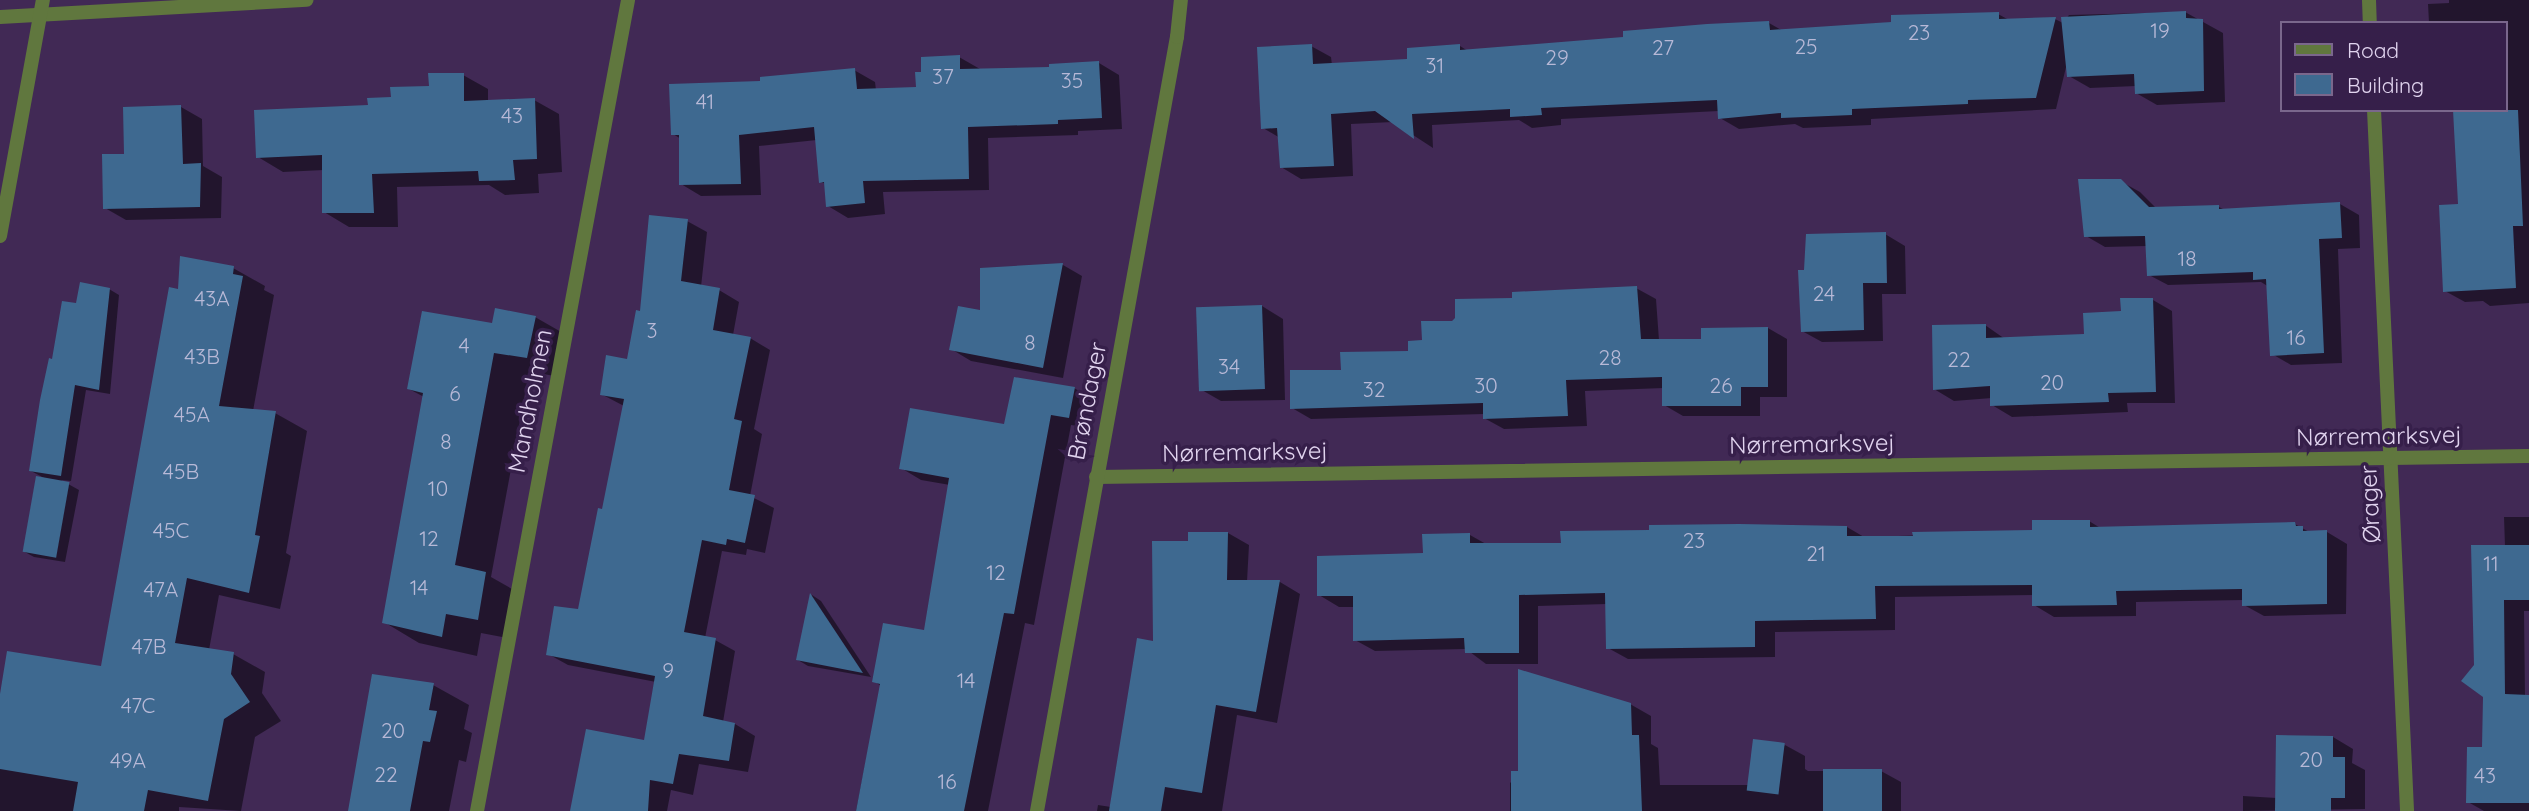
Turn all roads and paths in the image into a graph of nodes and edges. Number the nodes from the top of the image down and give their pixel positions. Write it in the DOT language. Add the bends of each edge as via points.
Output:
graph roads {
  1 [pos="43,0"];
  2 [pos="307,0"];
  3 [pos="628,0"];
  4 [pos="1181,0"];
  5 [pos="2369,0"];
  6 [pos="40,15"];
  7 [pos="0,17"];
  8 [pos="2370,21"];
  9 [pos="2374,112"];
  10 [pos="0,236"];
  11 [pos="2529,456"];
  12 [pos="2390,458"];
  13 [pos="1096,477"];
  14 [pos="477,811"];
  15 [pos="1037,811"];
  16 [pos="2407,811"];
  1 -- 6 [label="street"];
  2 -- 6 [label="street"];
  3 -- 14 [label="street, Mandholmen"];
  4 -- 13 [label="street, Brøndager"];
  5 -- 8 [label="street"];
  6 -- 7 [label="street"];
  6 -- 10 [label="street"];
  9 -- 12 [label="street, Ørager"];
  11 -- 12 [label="street, Nørremarksvej"];
  12 -- 13 [label="street, Nørremarksvej"];
  12 -- 16 [label="street, Ørager"];
  13 -- 15 [label="street, Brøndager"];
}
